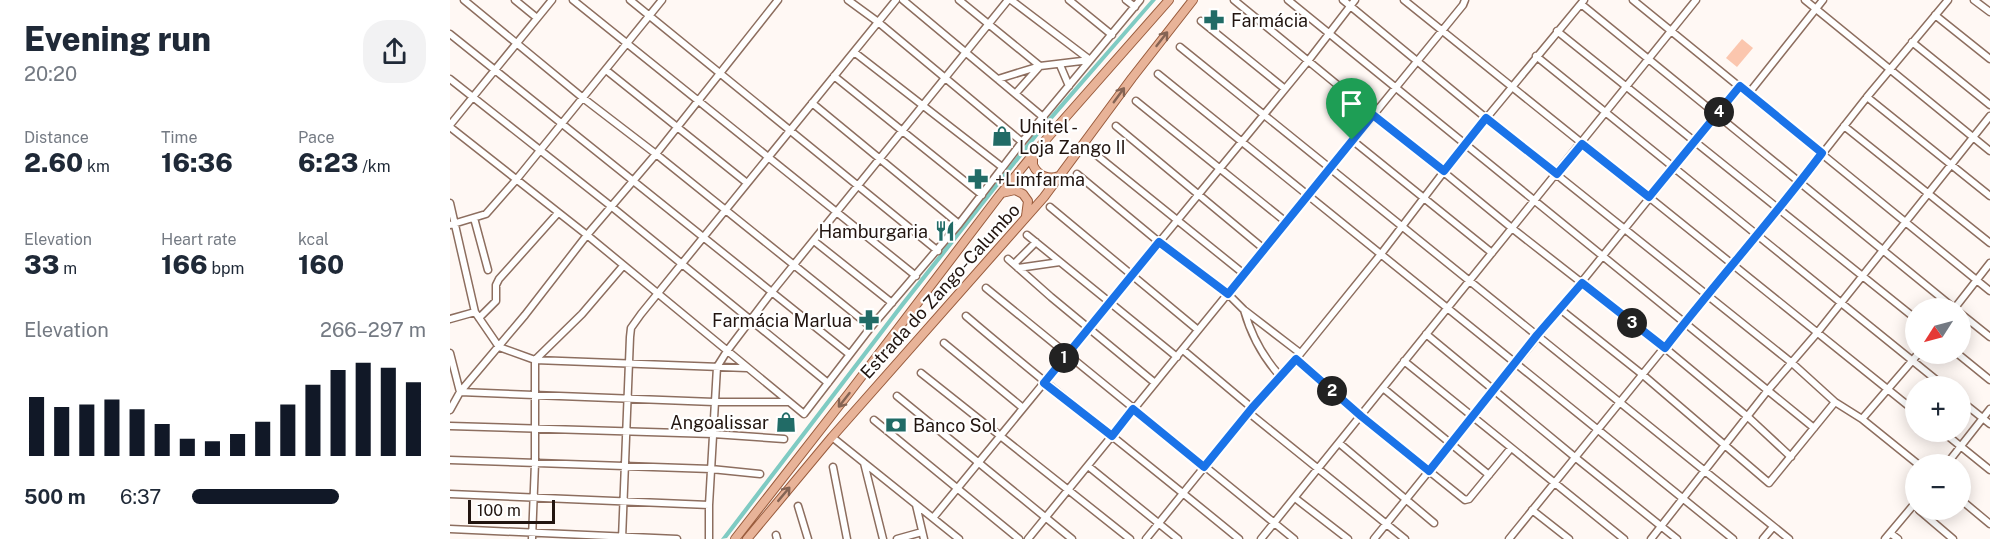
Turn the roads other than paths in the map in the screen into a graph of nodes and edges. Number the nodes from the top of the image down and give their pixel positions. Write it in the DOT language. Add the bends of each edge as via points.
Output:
graph roads {
  1 [pos="464,0"];
  2 [pos="515,0"];
  3 [pos="552,0"];
  4 [pos="573,0"];
  5 [pos="630,0"];
  6 [pos="662,0"];
  7 [pos="778,0"];
  8 [pos="848,0"];
  9 [pos="896,0"];
  10 [pos="903,0"];
  11 [pos="959,0"];
  12 [pos="1010,0"];
  13 [pos="1069,0"];
  14 [pos="1126,0"];
  15 [pos="1140,0"];
  16 [pos="1168,0"];
  17 [pos="1193,0"];
  18 [pos="1234,0"];
  19 [pos="1288,0"];
  20 [pos="1343,0"];
  21 [pos="1355,0"];
  22 [pos="1404,0"];
  23 [pos="1465,0"];
  24 [pos="1633,0"];
  25 [pos="1696,0"];
  26 [pos="1805,0"];
  27 [pos="1823,0"];
  28 [pos="1948,0"];
  29 [pos="1974,0"];
  30 [pos="1582,2"];
  31 [pos="1351,6"];
  32 [pos="1135,7"];
  33 [pos="1816,9"];
  34 [pos="1990,12"];
  35 [pos="1935,15"];
  36 [pos="649,16"];
  37 [pos="537,18"];
  38 [pos="1201,21"];
  39 [pos="878,22"];
  40 [pos="989,25"];
  41 [pos="1443,30"];
  42 [pos="1557,31"];
  43 [pos="1672,31"];
  44 [pos="1329,33"];
  45 [pos="450,34"];
  46 [pos="1112,35"];
  47 [pos="1912,42"];
  48 [pos="518,43"];
  49 [pos="626,43"];
  50 [pos="1180,47"];
  51 [pos="854,52"];
  52 [pos="968,52"];
  53 [pos="1536,56"];
  54 [pos="1649,59"];
  55 [pos="1990,59"];
  56 [pos="1090,60"];
  57 [pos="1417,60"];
  58 [pos="1308,61"];
  59 [pos="1060,65"];
  60 [pos="1040,66"];
  61 [pos="1890,68"];
  62 [pos="606,69"];
  63 [pos="495,70"];
  64 [pos="720,74"];
  65 [pos="1158,74"];
  66 [pos="834,76"];
  67 [pos="998,78"];
  68 [pos="450,79"];
  69 [pos="945,79"];
  70 [pos="1069,86"];
  71 [pos="1740,86"];
  72 [pos="1395,87"];
  73 [pos="1626,87"];
  74 [pos="1512,88"];
  75 [pos="1285,89"];
  76 [pos="1016,93"];
  77 [pos="1749,93"];
  78 [pos="472,97"];
  79 [pos="1867,97"];
  80 [pos="583,98"];
  81 [pos="699,100"];
  82 [pos="1136,101"];
  83 [pos="812,103"];
  84 [pos="924,105"];
  85 [pos="1990,105"];
  86 [pos="1606,113"];
  87 [pos="1264,114"];
  88 [pos="1373,115"];
  89 [pos="1717,115"];
  90 [pos="1990,116"];
  91 [pos="1043,117"];
  92 [pos="1486,118"];
  93 [pos="561,124"];
  94 [pos="450,126"];
  95 [pos="1116,126"];
  96 [pos="1844,126"];
  97 [pos="676,128"];
  98 [pos="790,130"];
  99 [pos="903,132"];
  100 [pos="1973,138"];
  101 [pos="1352,140"];
  102 [pos="1695,141"];
  103 [pos="1022,142"];
  104 [pos="1242,142"];
  105 [pos="1465,144"];
  106 [pos="1582,144"];
  107 [pos="540,151"];
  108 [pos="1990,151"];
  109 [pos="1035,152"];
  110 [pos="1094,153"];
  111 [pos="1822,153"];
  112 [pos="656,154"];
  113 [pos="768,157"];
  114 [pos="880,159"];
  115 [pos="1952,165"];
  116 [pos="1002,167"];
  117 [pos="1220,168"];
  118 [pos="1329,168"];
  119 [pos="1673,169"];
  120 [pos="1444,171"];
  121 [pos="1077,174"];
  122 [pos="1557,174"];
  123 [pos="1059,176"];
  124 [pos="516,180"];
  125 [pos="633,182"];
  126 [pos="747,183"];
  127 [pos="1800,183"];
  128 [pos="858,186"];
  129 [pos="1929,193"];
  130 [pos="982,195"];
  131 [pos="1198,195"];
  132 [pos="1308,195"];
  133 [pos="999,196"];
  134 [pos="1990,196"];
  135 [pos="1649,197"];
  136 [pos="1423,198"];
  137 [pos="1535,202"];
  138 [pos="450,203"];
  139 [pos="612,207"];
  140 [pos="1050,207"];
  141 [pos="1779,209"];
  142 [pos="726,210"];
  143 [pos="558,213"];
  144 [pos="836,213"];
  145 [pos="474,218"];
  146 [pos="1025,218"];
  147 [pos="1178,220"];
  148 [pos="1286,222"];
  149 [pos="1906,222"];
  150 [pos="453,224"];
  151 [pos="959,224"];
  152 [pos="1401,227"];
  153 [pos="1513,229"];
  154 [pos="1625,229"];
  155 [pos="1027,235"];
  156 [pos="587,236"];
  157 [pos="1756,236"];
  158 [pos="703,237"];
  159 [pos="814,241"];
  160 [pos="1036,242"];
  161 [pos="1159,242"];
  162 [pos="1990,243"];
  163 [pos="1264,249"];
  164 [pos="938,250"];
  165 [pos="1883,250"];
  166 [pos="1492,253"];
  167 [pos="1381,254"];
  168 [pos="1603,256"];
  169 [pos="1008,259"];
  170 [pos="1060,262"];
  171 [pos="1990,263"];
  172 [pos="1732,264"];
  173 [pos="681,265"];
  174 [pos="623,266"];
  175 [pos="794,266"];
  176 [pos="1016,266"];
  177 [pos="488,270"];
  178 [pos="1244,274"];
  179 [pos="1132,275"];
  180 [pos="916,276"];
  181 [pos="1862,276"];
  182 [pos="1976,280"];
  183 [pos="1469,281"];
  184 [pos="1582,283"];
  185 [pos="986,288"];
  186 [pos="1990,291"];
  187 [pos="771,292"];
  188 [pos="658,294"];
  189 [pos="1228,294"];
  190 [pos="1707,296"];
  191 [pos="1941,298"];
  192 [pos="1962,298"];
  193 [pos="1110,302"];
  194 [pos="892,303"];
  195 [pos="1841,303"];
  196 [pos="1447,308"];
  197 [pos="1560,309"];
  198 [pos="1244,310"];
  199 [pos="1905,310"];
  200 [pos="477,315"];
  201 [pos="966,316"];
  202 [pos="450,319"];
  203 [pos="750,321"];
  204 [pos="1971,322"];
  205 [pos="1684,323"];
  206 [pos="871,327"];
  207 [pos="1089,328"];
  208 [pos="1198,330"];
  209 [pos="1817,333"];
  210 [pos="1426,334"];
  211 [pos="1537,335"];
  212 [pos="1990,337"];
  213 [pos="944,343"];
  214 [pos="499,347"];
  215 [pos="1665,348"];
  216 [pos="1183,350"];
  217 [pos="727,351"];
  218 [pos="450,353"];
  219 [pos="1300,353"];
  220 [pos="849,354"];
  221 [pos="1067,354"];
  222 [pos="1905,354"];
  223 [pos="1177,357"];
  224 [pos="1296,359"];
  225 [pos="535,360"];
  226 [pos="1404,361"];
  227 [pos="1515,363"];
  228 [pos="1792,363"];
  229 [pos="629,364"];
  230 [pos="1910,364"];
  231 [pos="1918,364"];
  232 [pos="1970,364"];
  233 [pos="717,367"];
  234 [pos="748,368"];
  235 [pos="921,373"];
  236 [pos="1643,375"];
  237 [pos="1280,376"];
  238 [pos="1932,376"];
  239 [pos="1990,380"];
  240 [pos="828,383"];
  241 [pos="1044,383"];
  242 [pos="1155,383"];
  243 [pos="1383,388"];
  244 [pos="1495,389"];
  245 [pos="1768,390"];
  246 [pos="1887,390"];
  247 [pos="460,393"];
  248 [pos="535,395"];
  249 [pos="897,396"];
  250 [pos="627,398"];
  251 [pos="714,402"];
  252 [pos="789,402"];
  253 [pos="1621,402"];
  254 [pos="1835,402"];
  255 [pos="1905,403"];
  256 [pos="451,406"];
  257 [pos="1023,408"];
  258 [pos="1133,409"];
  259 [pos="1971,409"];
  260 [pos="1990,409"];
  261 [pos="1250,410"];
  262 [pos="1361,416"];
  263 [pos="1473,417"];
  264 [pos="1748,417"];
  265 [pos="1983,418"];
  266 [pos="1862,419"];
  267 [pos="874,420"];
  268 [pos="1990,424"];
  269 [pos="450,426"];
  270 [pos="535,428"];
  271 [pos="1814,428"];
  272 [pos="1598,430"];
  273 [pos="625,432"];
  274 [pos="713,434"];
  275 [pos="832,436"];
  276 [pos="1000,436"];
  277 [pos="1112,436"];
  278 [pos="784,439"];
  279 [pos="1339,442"];
  280 [pos="1956,442"];
  281 [pos="1451,445"];
  282 [pos="1724,445"];
  283 [pos="1961,446"];
  284 [pos="1511,448"];
  285 [pos="1905,454"];
  286 [pos="1955,454"];
  287 [pos="1791,457"];
  288 [pos="1576,458"];
  289 [pos="450,460"];
  290 [pos="864,462"];
  291 [pos="535,463"];
  292 [pos="979,463"];
  293 [pos="1088,466"];
  294 [pos="625,467"];
  295 [pos="1204,467"];
  296 [pos="832,468"];
  297 [pos="1318,469"];
  298 [pos="711,470"];
  299 [pos="1990,470"];
  300 [pos="1429,471"];
  301 [pos="1704,471"];
  302 [pos="760,474"];
  303 [pos="1489,475"];
  304 [pos="1554,483"];
  305 [pos="958,489"];
  306 [pos="1069,489"];
  307 [pos="1182,491"];
  308 [pos="450,494"];
  309 [pos="1295,498"];
  310 [pos="1407,498"];
  311 [pos="534,499"];
  312 [pos="1682,499"];
  313 [pos="624,503"];
  314 [pos="916,504"];
  315 [pos="709,505"];
  316 [pos="798,506"];
  317 [pos="1971,509"];
  318 [pos="1532,510"];
  319 [pos="1905,517"];
  320 [pos="933,518"];
  321 [pos="1046,518"];
  322 [pos="1932,520"];
  323 [pos="1158,523"];
  324 [pos="1274,523"];
  325 [pos="1434,523"];
  326 [pos="1386,524"];
  327 [pos="1990,525"];
  328 [pos="1661,526"];
  329 [pos="1773,526"];
  330 [pos="450,529"];
  331 [pos="1890,533"];
  332 [pos="532,536"];
  333 [pos="923,536"];
  334 [pos="622,538"];
  335 [pos="1510,538"];
  336 [pos="677,539"];
  337 [pos="709,539"];
  338 [pos="735,539"];
  339 [pos="747,539"];
  340 [pos="808,539"];
  341 [pos="847,539"];
  342 [pos="883,539"];
  343 [pos="897,539"];
  344 [pos="959,539"];
  345 [pos="1019,539"];
  346 [pos="1028,539"];
  347 [pos="1072,539"];
  348 [pos="1130,539"];
  349 [pos="1146,539"];
  350 [pos="1178,539"];
  351 [pos="1239,539"];
  352 [pos="1261,539"];
  353 [pos="1294,539"];
  354 [pos="1347,539"];
  355 [pos="1374,539"];
  356 [pos="1405,539"];
  357 [pos="1569,539"];
  358 [pos="1624,539"];
  359 [pos="1651,539"];
  360 [pos="1677,539"];
  361 [pos="1733,539"];
  362 [pos="1763,539"];
  363 [pos="1789,539"];
  364 [pos="1885,539"];
  365 [pos="1898,539"];
  366 [pos="1953,539"];
  1 -- 48 [label="street"];
  2 -- 37 [label="street"];
  3 -- 37 [label="street"];
  4 -- 49 [label="street"];
  5 -- 36 [label="street"];
  6 -- 36 [label="street"];
  7 -- 64 [label="street"];
  8 -- 39 [label="street"];
  9 -- 39 [label="street"];
  10 -- 52 [label="street"];
  11 -- 40 [label="street"];
  12 -- 40 [label="street"];
  12 -- 56 [label="street"];
  13 -- 46 [label="street"];
  14 -- 32 [label="street"];
  15 -- 32 [label="street"];
  16 -- 109 [label="main road, Estrada do Zango-Calumbo"];
  123 -- 17 [label="main road, Estrada do Zango-Calumbo, one-way"];
  18 -- 58 [label="street"];
  19 -- 44 [label="street"];
  20 -- 31 [label="street"];
  21 -- 31 [label="street"];
  22 -- 41 [label="street"];
  23 -- 41 [label="street"];
  24 -- 43 [label="street"];
  25 -- 43 [label="street"];
  26 -- 33 [label="street"];
  27 -- 33 [label="street"];
  28 -- 35 [label="street"];
  29 -- 34 [label="street"];
  30 -- 42 [label="street"];
  30 -- 54 [label="street"];
  31 -- 44 [label="street"];
  31 -- 57 [label="street"];
  32 -- 46 [label="street"];
  33 -- 61 [label="street"];
  33 -- 77 [label="street"];
  35 -- 47 [label="street"];
  35 -- 55 [label="street"];
  36 -- 49 [label="street"];
  36 -- 64 [label="street"];
  37 -- 48 [label="street"];
  38 -- 75 [label="street"];
  39 -- 51 [label="street"];
  39 -- 69 [label="street"];
  40 -- 52 [label="street"];
  40 -- 60 [label="street"];
  41 -- 57 [label="street"];
  41 -- 74 [label="street"];
  42 -- 53 [label="street"];
  42 -- 73 [label="street"];
  43 -- 54 [label="street"];
  43 -- 71 [label="street"];
  44 -- 58 [label="street"];
  44 -- 72 [label="street"];
  45 -- 63 [label="street"];
  46 -- 56 [label="street"];
  47 -- 61 [label="street"];
  47 -- 85 [label="street"];
  48 -- 63 [label="street"];
  48 -- 80 [label="street"];
  49 -- 62 [label="street"];
  49 -- 81 [label="street"];
  50 -- 87 [label="street"];
  51 -- 66 [label="street"];
  51 -- 84 [label="street"];
  52 -- 67 [label="street"];
  52 -- 69 [label="street"];
  53 -- 74 [label="street"];
  53 -- 86 [label="street"];
  54 -- 73 [label="street"];
  54 -- 89 [label="street"];
  56 -- 59 [label="street"];
  56 -- 70 [label="street"];
  57 -- 72 [label="street"];
  57 -- 92 [label="street"];
  58 -- 75 [label="street"];
  58 -- 88 [label="street"];
  59 -- 60 [label="street"];
  59 -- 70 [label="street"];
  60 -- 67 [label="street"];
  60 -- 76 [label="street"];
  61 -- 79 [label="street"];
  61 -- 100 [label="street"];
  62 -- 80 [label="street"];
  62 -- 97 [label="street"];
  63 -- 78 [label="street"];
  63 -- 93 [label="street"];
  64 -- 81 [label="street"];
  64 -- 98 [label="street"];
  65 -- 104 [label="street"];
  66 -- 83 [label="street"];
  66 -- 99 [label="street"];
  67 -- 76 [label="street"];
  68 -- 78 [label="street"];
  69 -- 84 [label="street"];
  69 -- 103 [label="street"];
  70 -- 91 [label="street"];
  71 -- 77 [label="street"];
  71 -- 89 [label="street"];
  72 -- 88 [label="street"];
  72 -- 105 [label="street"];
  73 -- 86 [label="street"];
  73 -- 102 [label="street"];
  74 -- 92 [label="street"];
  74 -- 106 [label="street"];
  75 -- 87 [label="street"];
  76 -- 91 [label="street"];
  77 -- 111 [label="street"];
  78 -- 94 [label="street"];
  78 -- 107 [label="street"];
  79 -- 96 [label="street"];
  79 -- 115 [label="street"];
  80 -- 93 [label="street"];
  80 -- 112 [label="street"];
  81 -- 97 [label="street"];
  81 -- 113 [label="street"];
  82 -- 117 [label="street"];
  83 -- 98 [label="street"];
  83 -- 114 [label="street"];
  84 -- 99 [label="street"];
  84 -- 116 [label="street"];
  86 -- 106 [label="street"];
  86 -- 119 [label="street"];
  87 -- 104 [label="street"];
  87 -- 118 [label="street"];
  88 -- 101 [label="street"];
  88 -- 120 [label="street"];
  89 -- 102 [label="street"];
  89 -- 127 [label="street"];
  90 -- 100 [label="street"];
  91 -- 103 [label="street"];
  92 -- 105 [label="street"];
  92 -- 122 [label="street"];
  93 -- 107 [label="street"];
  93 -- 125 [label="street"];
  94 -- 124 [label="street"];
  95 -- 131 [label="street"];
  96 -- 111 [label="street"];
  96 -- 129 [label="street"];
  97 -- 112 [label="street"];
  97 -- 126 [label="street"];
  98 -- 113 [label="street"];
  98 -- 128 [label="street"];
  99 -- 114 [label="street"];
  99 -- 130 [label="street"];
  100 -- 108 [label="street"];
  100 -- 115 [label="street"];
  101 -- 118 [label="street"];
  101 -- 136 [label="street"];
  102 -- 119 [label="street"];
  102 -- 141 [label="street"];
  103 -- 116 [label="street"];
  104 -- 117 [label="street"];
  104 -- 132 [label="street"];
  105 -- 120 [label="street"];
  105 -- 137 [label="street"];
  106 -- 122 [label="street"];
  106 -- 135 [label="street"];
  107 -- 124 [label="street"];
  107 -- 139 [label="street"];
  109 -- 123 [label="main road" via="1035,169 1050,178"];
  109 -- 133 [label="main road, Estrada do Zango-Calumbo"];
  110 -- 147 [label="street"];
  111 -- 127 [label="street"];
  111 -- 149 [label="street"];
  112 -- 125 [label="street"];
  112 -- 142 [label="street"];
  113 -- 126 [label="street"];
  113 -- 144 [label="street"];
  114 -- 128 [label="street"];
  114 -- 151 [label="street"];
  115 -- 129 [label="street"];
  115 -- 134 [label="street"];
  116 -- 130 [label="street"];
  117 -- 131 [label="street"];
  117 -- 148 [label="street"];
  118 -- 132 [label="street"];
  118 -- 152 [label="street"];
  119 -- 135 [label="street"];
  119 -- 157 [label="street"];
  120 -- 136 [label="street"];
  120 -- 153 [label="street"];
  121 -- 161 [label="street"];
  122 -- 137 [label="street"];
  122 -- 154 [label="street"];
  123 -- 146 [label="main road, Estrada do Zango-Calumbo"];
  124 -- 143 [label="street"];
  124 -- 145 [label="street" via="486,214"];
  125 -- 139 [label="street"];
  125 -- 158 [label="street"];
  126 -- 142 [label="street"];
  127 -- 141 [label="street"];
  127 -- 165 [label="street"];
  128 -- 144 [label="street"];
  128 -- 164 [label="street"];
  129 -- 149 [label="street"];
  129 -- 162 [label="street"];
  130 -- 151 [label="street"];
  131 -- 147 [label="street"];
  131 -- 163 [label="street"];
  132 -- 148 [label="street"];
  132 -- 167 [label="street"];
  133 -- 146 [label="main road" via="1010,190 1023,194 1028,201"];
  133 -- 338 [label="main road, Estrada do Zango-Calumbo, one-way"];
  135 -- 154 [label="street"];
  135 -- 172 [label="street"];
  136 -- 152 [label="street"];
  136 -- 166 [label="street"];
  137 -- 153 [label="street"];
  137 -- 168 [label="street"];
  138 -- 150 [label="street"];
  139 -- 156 [label="street"];
  139 -- 173 [label="street"];
  140 -- 179 [label="street"];
  141 -- 157 [label="street"];
  141 -- 181 [label="street"];
  142 -- 158 [label="street"];
  142 -- 175 [label="street"];
  143 -- 156 [label="street"];
  143 -- 200 [label="street" via="499,279 496,301"];
  144 -- 159 [label="street"];
  144 -- 180 [label="street"];
  145 -- 150 [label="street"];
  145 -- 177 [label="street"];
  146 -- 275 [label="main road, Estrada do Zango-Calumbo"];
  147 -- 161 [label="street"];
  147 -- 178 [label="street"];
  148 -- 163 [label="street"];
  149 -- 165 [label="street"];
  149 -- 182 [label="street"];
  150 -- 200 [label="street"];
  151 -- 164 [label="street"];
  152 -- 167 [label="street"];
  152 -- 183 [label="street"];
  153 -- 166 [label="street"];
  153 -- 184 [label="street"];
  154 -- 168 [label="street"];
  154 -- 190 [label="street"];
  155 -- 160 [label="street"];
  156 -- 174 [label="street"];
  156 -- 214 [label="street"];
  157 -- 172 [label="street"];
  157 -- 195 [label="street"];
  158 -- 173 [label="street"];
  158 -- 187 [label="street"];
  159 -- 175 [label="street"];
  159 -- 194 [label="street"];
  160 -- 170 [label="street"];
  160 -- 176 [label="street"];
  161 -- 179 [label="street"];
  161 -- 189 [label="street"];
  163 -- 178 [label="street"];
  164 -- 180 [label="street"];
  165 -- 181 [label="street"];
  165 -- 191 [label="street"];
  166 -- 183 [label="street"];
  167 -- 196 [label="street"];
  167 -- 219 [label="street"];
  168 -- 184 [label="street"];
  168 -- 205 [label="street"];
  169 -- 176 [label="street"];
  170 -- 176 [label="street"];
  170 -- 193 [label="street"];
  171 -- 182 [label="street"];
  172 -- 190 [label="street"];
  172 -- 209 [label="street"];
  173 -- 188 [label="street"];
  173 -- 203 [label="street"];
  174 -- 188 [label="street"];
  174 -- 225 [label="street"];
  175 -- 187 [label="street"];
  175 -- 206 [label="street"];
  176 -- 207 [label="street"];
  178 -- 189 [label="street"];
  179 -- 193 [label="street"];
  179 -- 208 [label="street"];
  180 -- 194 [label="street"];
  181 -- 195 [label="street"];
  181 -- 199 [label="street"];
  182 -- 186 [label="street"];
  182 -- 192 [label="street"];
  183 -- 196 [label="street"];
  183 -- 211 [label="street"];
  184 -- 197 [label="street"];
  184 -- 215 [label="street"];
  185 -- 221 [label="street"];
  187 -- 203 [label="street"];
  187 -- 220 [label="street"];
  188 -- 217 [label="street"];
  188 -- 229 [label="street" via="631,328"];
  189 -- 198 [label="street"];
  189 -- 208 [label="street"];
  190 -- 205 [label="street"];
  190 -- 228 [label="street"];
  193 -- 207 [label="street"];
  193 -- 223 [label="street"];
  194 -- 206 [label="street"];
  195 -- 209 [label="street"];
  195 -- 222 [label="street"];
  196 -- 210 [label="street"];
  196 -- 227 [label="street"];
  197 -- 211 [label="street"];
  197 -- 236 [label="street"];
  198 -- 219 [label="street"];
  198 -- 237 [label="street" via="1260,348"];
  200 -- 202 [label="street"];
  200 -- 214 [label="street"];
  201 -- 241 [label="street"];
  203 -- 217 [label="street"];
  203 -- 240 [label="street"];
  204 -- 212 [label="street"];
  205 -- 215 [label="street"];
  205 -- 245 [label="street"];
  206 -- 220 [label="street"];
  207 -- 221 [label="street"];
  207 -- 242 [label="street"];
  208 -- 216 [label="street"];
  209 -- 228 [label="street"];
  209 -- 246 [label="street"];
  210 -- 226 [label="street"];
  210 -- 244 [label="street"];
  211 -- 227 [label="street"];
  211 -- 253 [label="street"];
  213 -- 257 [label="street"];
  214 -- 225 [label="street"];
  214 -- 247 [label="street"];
  215 -- 236 [label="street"];
  215 -- 264 [label="street"];
  216 -- 223 [label="street"];
  216 -- 261 [label="street"];
  217 -- 233 [label="street"];
  217 -- 234 [label="street"];
  218 -- 247 [label="street"];
  219 -- 224 [label="street"];
  220 -- 240 [label="street"];
  221 -- 241 [label="street"];
  221 -- 258 [label="street"];
  223 -- 242 [label="street"];
  224 -- 237 [label="street"];
  224 -- 262 [label="street"];
  225 -- 229 [label="street"];
  225 -- 248 [label="street"];
  226 -- 243 [label="street"];
  226 -- 263 [label="street"];
  227 -- 244 [label="street"];
  227 -- 272 [label="street"];
  228 -- 245 [label="street"];
  228 -- 254 [label="street"];
  229 -- 233 [label="street"];
  229 -- 250 [label="street"];
  230 -- 246 [label="street"];
  231 -- 238 [label="street"];
  232 -- 239 [label="street"];
  233 -- 234 [label="street"];
  233 -- 251 [label="street"];
  234 -- 252 [label="street"];
  235 -- 276 [label="street"];
  236 -- 253 [label="street"];
  236 -- 282 [label="street"];
  237 -- 261 [label="street"];
  240 -- 252 [label="street" via="804,414"];
  241 -- 257 [label="street"];
  241 -- 277 [label="street"];
  242 -- 258 [label="street"];
  243 -- 262 [label="street"];
  243 -- 281 [label="street"];
  244 -- 263 [label="street"];
  244 -- 288 [label="street"];
  245 -- 264 [label="street"];
  245 -- 271 [label="street"];
  246 -- 255 [label="street"];
  246 -- 266 [label="street"];
  247 -- 248 [label="street"];
  247 -- 256 [label="street"];
  248 -- 250 [label="street"];
  248 -- 270 [label="street"];
  249 -- 292 [label="street"];
  250 -- 251 [label="street"];
  250 -- 273 [label="street"];
  251 -- 252 [label="street"];
  251 -- 274 [label="street"];
  253 -- 272 [label="street"];
  253 -- 301 [label="street"];
  254 -- 266 [label="street"];
  254 -- 271 [label="street"];
  257 -- 276 [label="street"];
  258 -- 277 [label="street"];
  258 -- 295 [label="street"];
  259 -- 265 [label="street"];
  260 -- 265 [label="street"];
  261 -- 295 [label="street"];
  261 -- 297 [label="street"];
  262 -- 279 [label="street"];
  262 -- 300 [label="street"];
  263 -- 281 [label="street"];
  263 -- 284 [label="street"];
  264 -- 282 [label="street"];
  264 -- 287 [label="street"];
  265 -- 268 [label="street"];
  265 -- 283 [label="street"];
  266 -- 285 [label="street"];
  267 -- 305 [label="street"];
  269 -- 270 [label="street"];
  270 -- 273 [label="street"];
  270 -- 291 [label="street"];
  271 -- 287 [label="street"];
  272 -- 288 [label="street"];
  272 -- 312 [label="street"];
  273 -- 274 [label="street"];
  273 -- 294 [label="street"];
  274 -- 278 [label="street"];
  274 -- 298 [label="street"];
  275 -- 290 [label="street"];
  339 -- 275 [label="main road, Estrada do Zango-Calumbo, one-way"];
  276 -- 292 [label="street"];
  276 -- 306 [label="street"];
  277 -- 293 [label="street"];
  277 -- 307 [label="street"];
  279 -- 297 [label="street"];
  279 -- 310 [label="street"];
  280 -- 283 [label="street"];
  281 -- 300 [label="street"];
  281 -- 303 [label="street"];
  282 -- 287 [label="street" via="1769,483"];
  282 -- 301 [label="street"];
  283 -- 286 [label="street"];
  283 -- 299 [label="street"];
  284 -- 303 [label="street"];
  284 -- 304 [label="street"];
  288 -- 304 [label="street"];
  288 -- 328 [label="street"];
  289 -- 291 [label="street"];
  290 -- 314 [label="street"];
  290 -- 342 [label="street"];
  291 -- 294 [label="street"];
  291 -- 311 [label="street"];
  292 -- 305 [label="street"];
  292 -- 321 [label="street"];
  293 -- 306 [label="street"];
  293 -- 323 [label="street"];
  294 -- 298 [label="street"];
  294 -- 313 [label="street"];
  295 -- 307 [label="street"];
  295 -- 324 [label="street"];
  296 -- 341 [label="street"];
  297 -- 309 [label="street"];
  297 -- 326 [label="street"];
  298 -- 302 [label="street"];
  298 -- 315 [label="street"];
  300 -- 303 [label="street" via="1465,500"];
  300 -- 310 [label="street"];
  301 -- 312 [label="street"];
  301 -- 329 [label="street"];
  304 -- 318 [label="street"];
  304 -- 358 [label="street"];
  305 -- 320 [label="street"];
  305 -- 345 [label="street"];
  306 -- 321 [label="street"];
  306 -- 348 [label="street"];
  307 -- 323 [label="street"];
  307 -- 351 [label="street"];
  308 -- 311 [label="street"];
  309 -- 324 [label="street"];
  309 -- 354 [label="street"];
  310 -- 325 [label="street"];
  310 -- 326 [label="street"];
  311 -- 313 [label="street"];
  311 -- 332 [label="street"];
  312 -- 328 [label="street"];
  312 -- 361 [label="street"];
  313 -- 315 [label="street"];
  313 -- 334 [label="street"];
  314 -- 320 [label="street"];
  314 -- 333 [label="street"];
  315 -- 337 [label="street"];
  316 -- 340 [label="street"];
  317 -- 327 [label="street"];
  318 -- 335 [label="street"];
  318 -- 357 [label="street"];
  319 -- 331 [label="street"];
  320 -- 344 [label="street"];
  321 -- 346 [label="street"];
  321 -- 347 [label="street"];
  322 -- 366 [label="street"];
  323 -- 349 [label="street"];
  323 -- 350 [label="street"];
  324 -- 352 [label="street"];
  324 -- 353 [label="street"];
  326 -- 355 [label="street"];
  326 -- 356 [label="street"];
  328 -- 359 [label="street"];
  328 -- 360 [label="street"];
  329 -- 362 [label="street"];
  329 -- 363 [label="street"];
  330 -- 332 [label="street"];
  331 -- 364 [label="street"];
  331 -- 365 [label="street"];
  332 -- 334 [label="street"];
  333 -- 343 [label="street"];
  334 -- 336 [label="street"];
}
